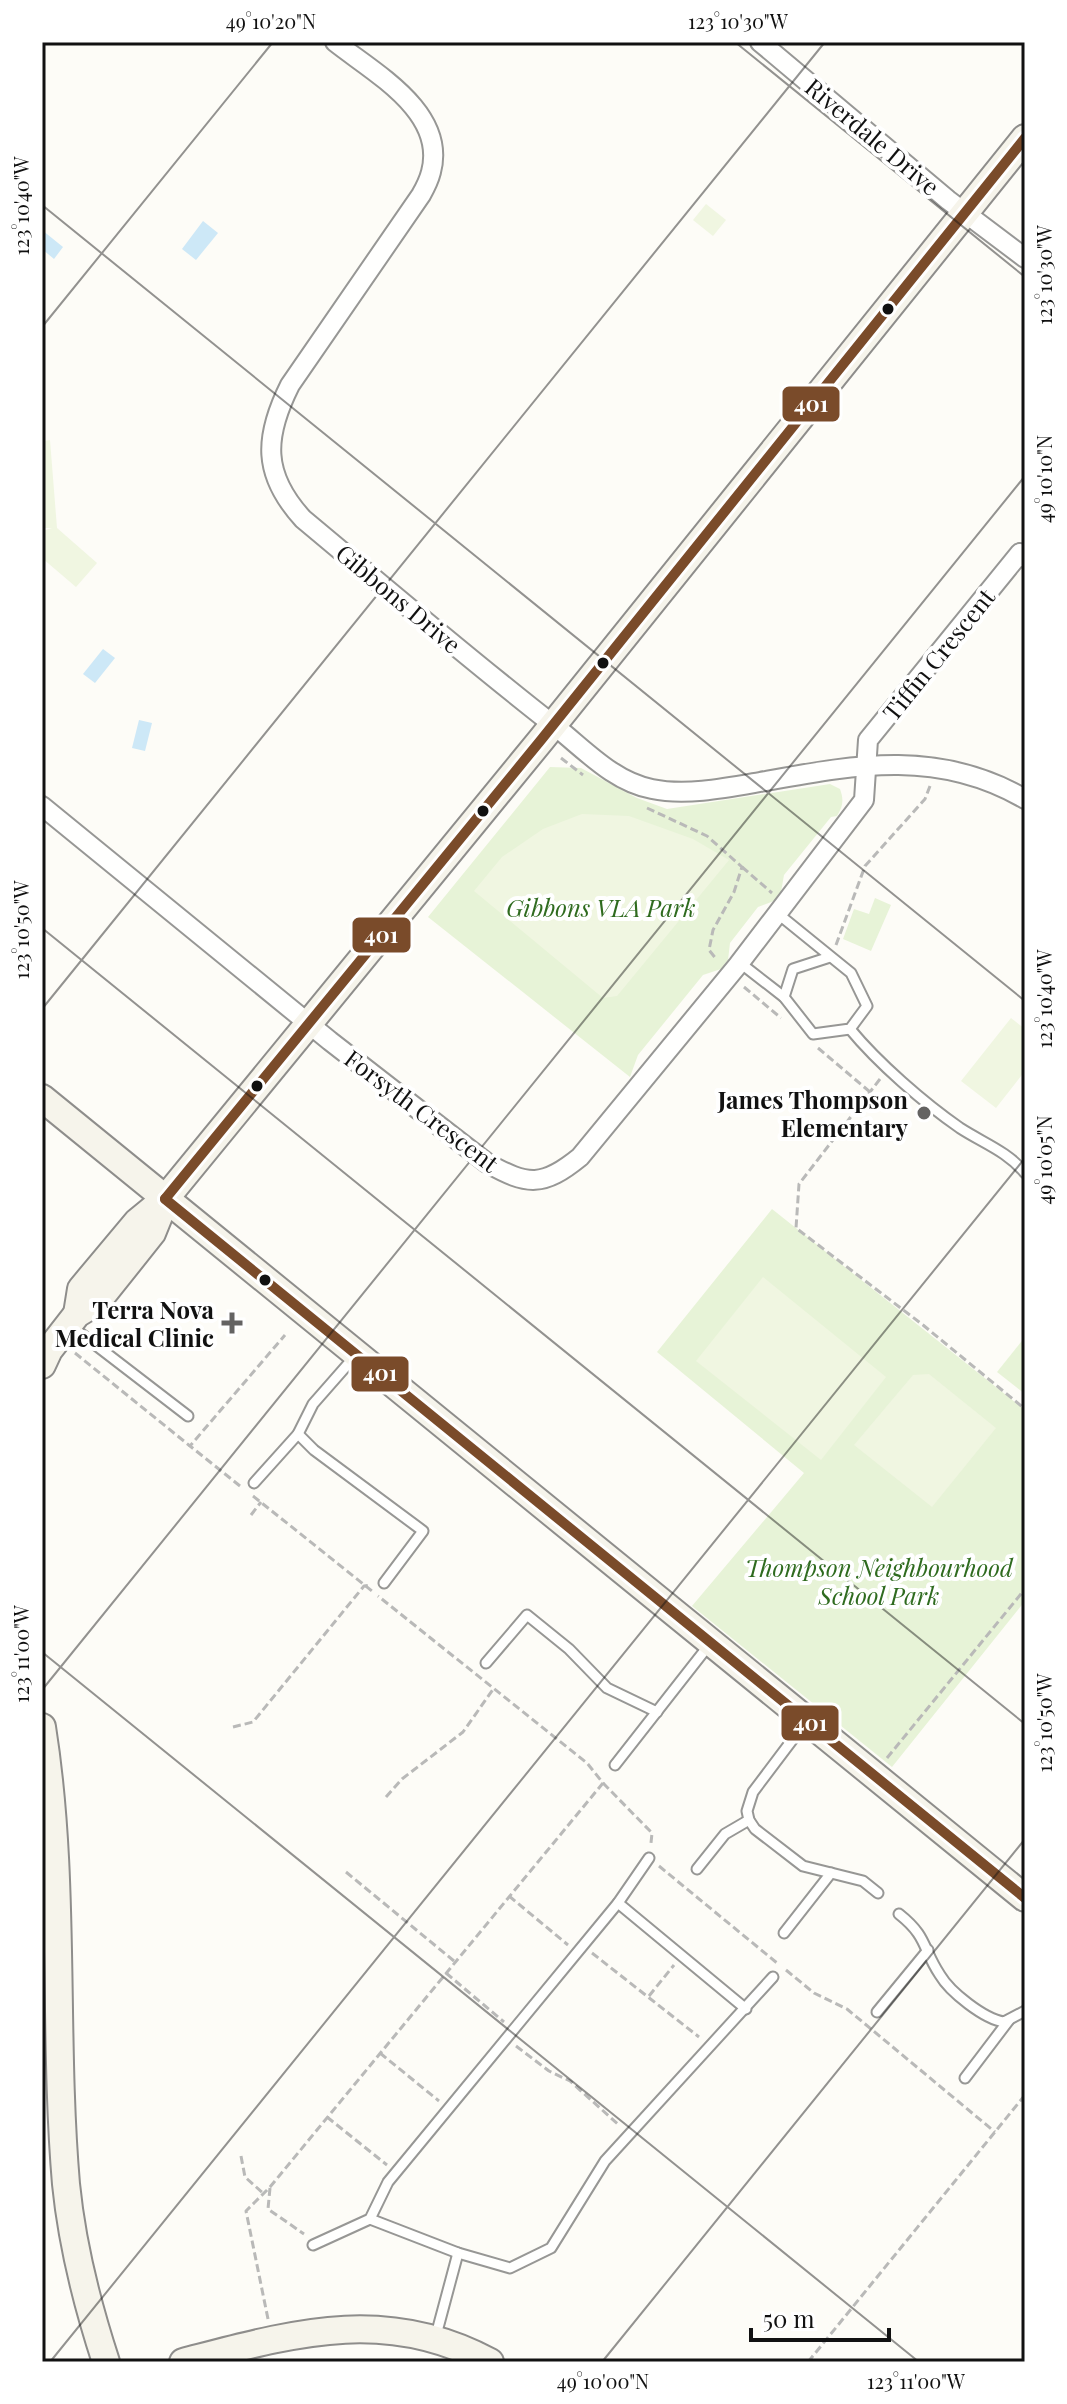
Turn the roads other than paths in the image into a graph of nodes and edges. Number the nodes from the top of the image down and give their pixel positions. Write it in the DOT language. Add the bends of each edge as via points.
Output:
graph roads {
  1 [pos="335,42"];
  2 [pos="768,44"];
  3 [pos="1025,138"];
  4 [pos="965,213"];
  5 [pos="1025,258"];
  6 [pos="1025,558"];
  7 [pos="553,725"];
  8 [pos="864,765"];
  9 [pos="1025,799"];
  10 [pos="42,806"];
  11 [pos="778,906"];
  12 [pos="830,957"];
  13 [pos="731,964"];
  14 [pos="784,997"];
  15 [pos="309,1025"];
  16 [pos="850,1029"];
  17 [pos="42,1098"];
  18 [pos="1025,1173"];
  19 [pos="165,1199"];
  20 [pos="73,1319"];
  21 [pos="357,1355"];
  22 [pos="42,1365"];
  23 [pos="188,1416"];
  24 [pos="298,1434"];
  25 [pos="254,1483"];
  26 [pos="384,1583"];
  27 [pos="711,1643"];
  28 [pos="486,1663"];
  29 [pos="657,1712"];
  30 [pos="807,1721"];
  31 [pos="42,1727"];
  32 [pos="615,1765"];
  33 [pos="749,1820"];
  34 [pos="649,1858"];
  35 [pos="697,1869"];
  36 [pos="831,1873"];
  37 [pos="878,1893"];
  38 [pos="1025,1898"];
  39 [pos="618,1903"];
  40 [pos="899,1914"];
  41 [pos="784,1933"];
  42 [pos="928,1950"];
  43 [pos="773,1977"];
  44 [pos="746,2009"];
  45 [pos="1025,2011"];
  46 [pos="877,2012"];
  47 [pos="1010,2020"];
  48 [pos="965,2078"];
  49 [pos="370,2219"];
  50 [pos="315,2244"];
  51 [pos="458,2253"];
  52 [pos="435,2339"];
  53 [pos="106,2362"];
  54 [pos="183,2362"];
  55 [pos="490,2362"];
  1 -- 7 [label="street, Gibbons Drive" via="425,120 433,144 432,171 421,195 290,385 271,435 275,478 303,519"];
  2 -- 4 [label="street, Riverdale Drive"];
  3 -- 4 [label="main road"];
  4 -- 5 [label="street, Riverdale Drive"];
  4 -- 7 [label="main road"];
  6 -- 8 [label="street, Tiffin Crescent" via="1020,553 868,740"];
  7 -- 8 [label="street, Gibbons Drive" via="616,774 652,789 732,787"];
  7 -- 15 [label="main road"];
  8 -- 9 [label="street, Gibbons Drive" via="910,764 963,774"];
  8 -- 11 [label="street, Forsyth Crescent" via="864,800"];
  10 -- 15 [label="street, Forsyth Crescent"];
  11 -- 12 [label="lane"];
  11 -- 13 [label="street, Forsyth Crescent"];
  12 -- 14 [label="lane" via="793,969"];
  12 -- 16 [label="lane" via="851,973 867,1006"];
  13 -- 14 [label="lane"];
  13 -- 15 [label="street, Forsyth Crescent" via="580,1157 557,1175 531,1181 487,1163"];
  14 -- 16 [label="lane" via="813,1034"];
  15 -- 19 [label="main road"];
  16 -- 18 [label="lane" via="872,1056 960,1127 1013,1158"];
  17 -- 19 [label="main road"];
  19 -- 20 [label="main road" via="152,1233 97,1302"];
  19 -- 21 [label="main road"];
  20 -- 22 [label="main road"];
  20 -- 23 [label="lane"];
  21 -- 24 [label="lane" via="313,1404"];
  21 -- 27 [label="main road"];
  24 -- 25 [label="lane"];
  24 -- 26 [label="lane" via="423,1531"];
  27 -- 29 [label="lane"];
  27 -- 30 [label="main road"];
  28 -- 29 [label="lane" via="527,1615 607,1688"];
  29 -- 32 [label="lane"];
  30 -- 33 [label="lane" via="753,1792"];
  30 -- 38 [label="main road"];
  31 -- 53 [label="main road" via="55,1867 66,2185 82,2278"];
  33 -- 35 [label="lane" via="725,1834"];
  33 -- 36 [label="lane" via="803,1866"];
  34 -- 39 [label="lane"];
  36 -- 37 [label="lane" via="863,1881"];
  36 -- 41 [label="lane"];
  39 -- 44 [label="lane"];
  39 -- 49 [label="lane" via="388,2182"];
  40 -- 42 [label="lane" via="915,1926"];
  42 -- 46 [label="lane"];
  42 -- 47 [label="lane" via="948,1985 985,2016"];
  43 -- 44 [label="lane"];
  44 -- 51 [label="lane" via="605,2161 551,2248 510,2268"];
  45 -- 47 [label="lane"];
  47 -- 48 [label="lane"];
  49 -- 50 [label="lane"];
  49 -- 51 [label="lane"];
  51 -- 52 [label="lane"];
  52 -- 54 [label="main road" via="355,2327 259,2342"];
  52 -- 55 [label="main road"];
}
